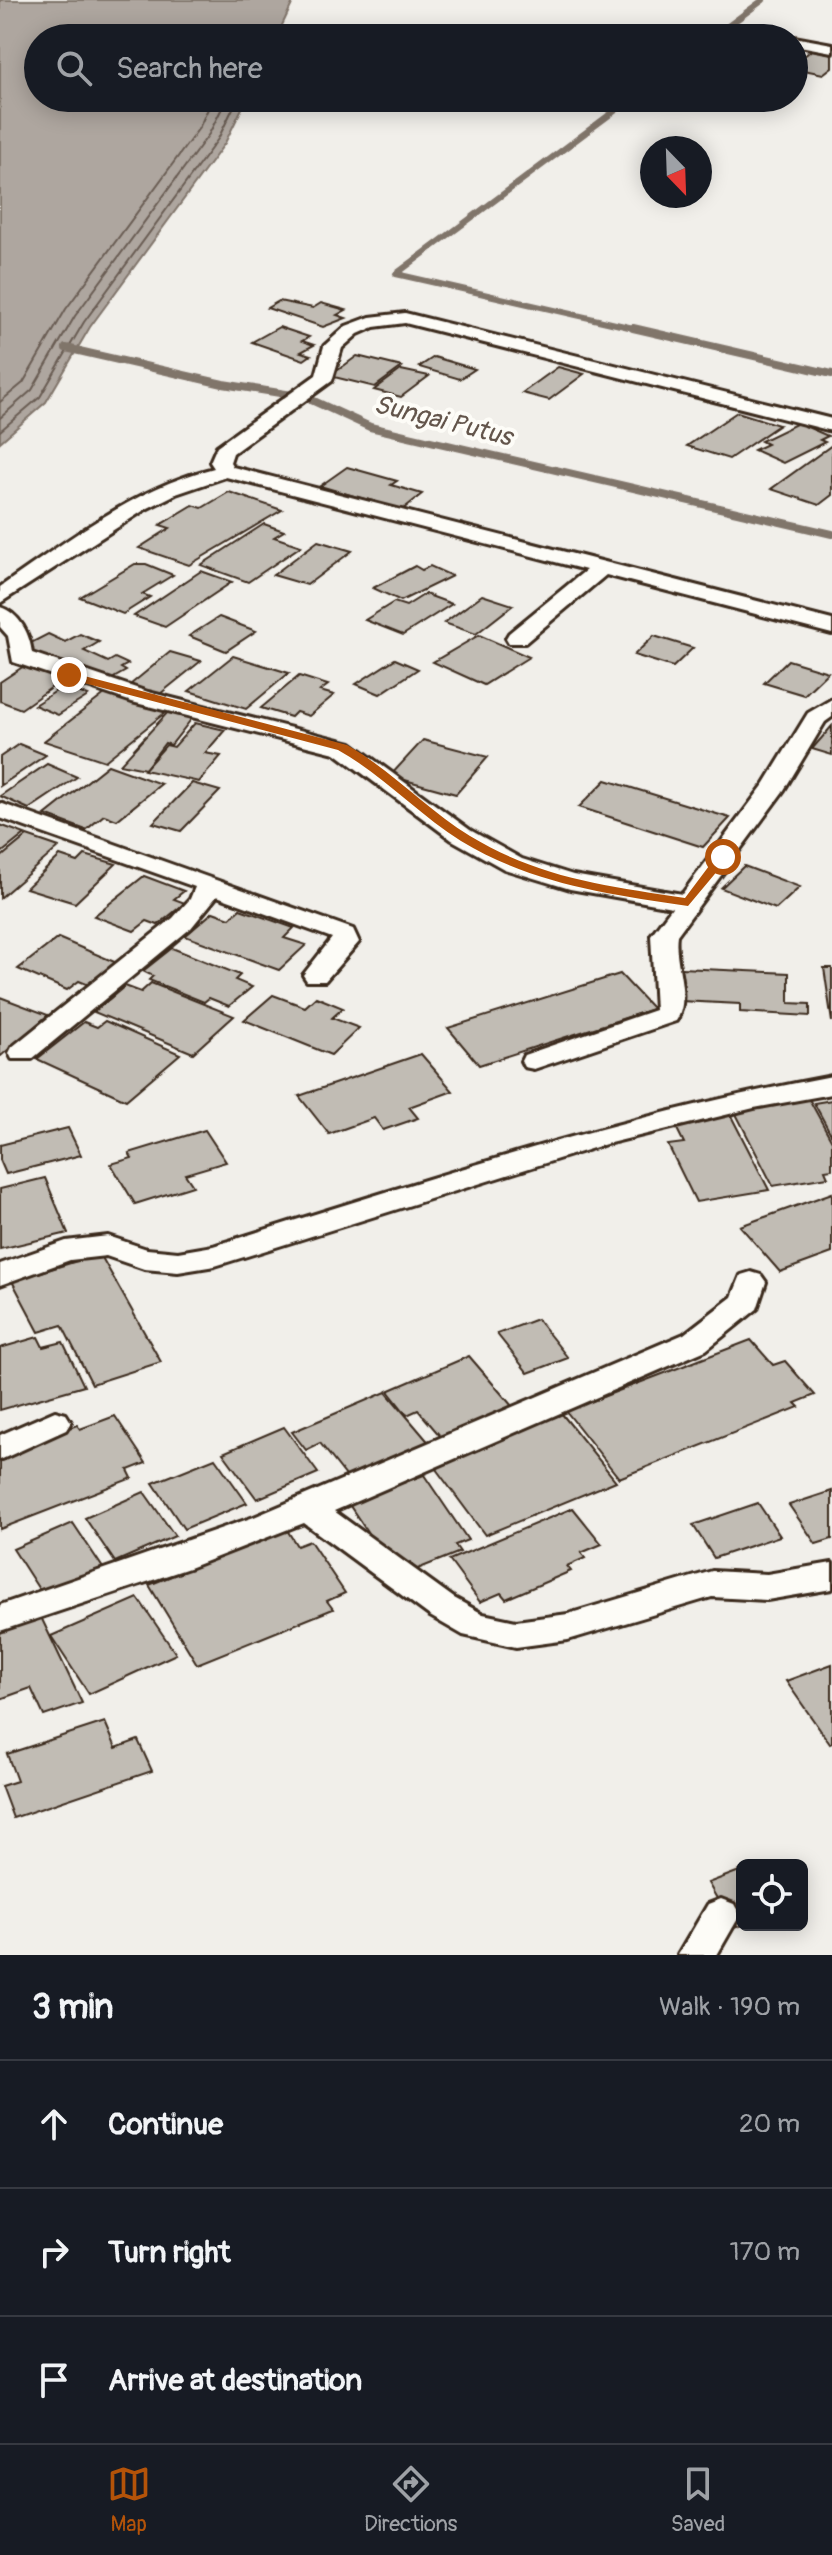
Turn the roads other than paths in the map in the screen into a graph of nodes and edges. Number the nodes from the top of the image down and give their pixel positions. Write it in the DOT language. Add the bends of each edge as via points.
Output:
graph roads {
  1 [pos="808,43"];
  2 [pos="812,44"];
  3 [pos="808,47"];
  4 [pos="832,48"];
  5 [pos="832,425"];
  6 [pos="226,471"];
  7 [pos="603,567"];
  8 [pos="0,597"];
  9 [pos="0,614"];
  10 [pos="832,627"];
  11 [pos="517,638"];
  12 [pos="832,706"];
  13 [pos="0,810"];
  14 [pos="209,884"];
  15 [pos="688,902"];
  16 [pos="316,975"];
  17 [pos="22,1053"];
  18 [pos="534,1061"];
  19 [pos="832,1085"];
  20 [pos="0,1275"];
  21 [pos="751,1282"];
  22 [pos="55,1422"];
  23 [pos="0,1448"];
  24 [pos="310,1511"];
  25 [pos="832,1576"];
  26 [pos="0,1618"];
  27 [pos="721,1915"];
  28 [pos="697,1955"];
  1 -- 2 [label="street"];
  2 -- 3 [label="street"];
  2 -- 4 [label="street"];
  5 -- 6 [label="street" via="405,318 370,322 333,346 325,377 224,450 220,462"];
  6 -- 7 [label="street"];
  6 -- 8 [label="street" via="187,481 87,537"];
  7 -- 10 [label="street"];
  7 -- 11 [label="street"];
  9 -- 15 [label="street" via="19,635 21,657 46,667 115,690 343,748 463,837 514,865 579,886"];
  12 -- 15 [label="street" via="816,718 776,785"];
  13 -- 14 [label="street"];
  14 -- 16 [label="street" via="344,934 346,942"];
  14 -- 17 [label="street" via="202,902 182,923"];
  15 -- 18 [label="street" via="660,948 671,1004 667,1015"];
  19 -- 20 [label="street" via="747,1098 615,1132 215,1256 178,1262 144,1259 108,1246 66,1251"];
  21 -- 24 [label="street" via="746,1302 695,1342"];
  22 -- 23 [label="street"];
  24 -- 25 [label="street" via="442,1607 475,1626 516,1634 568,1627 712,1584 767,1587"];
  24 -- 26 [label="street" via="117,1583"];
  27 -- 28 [label="street"];
}
